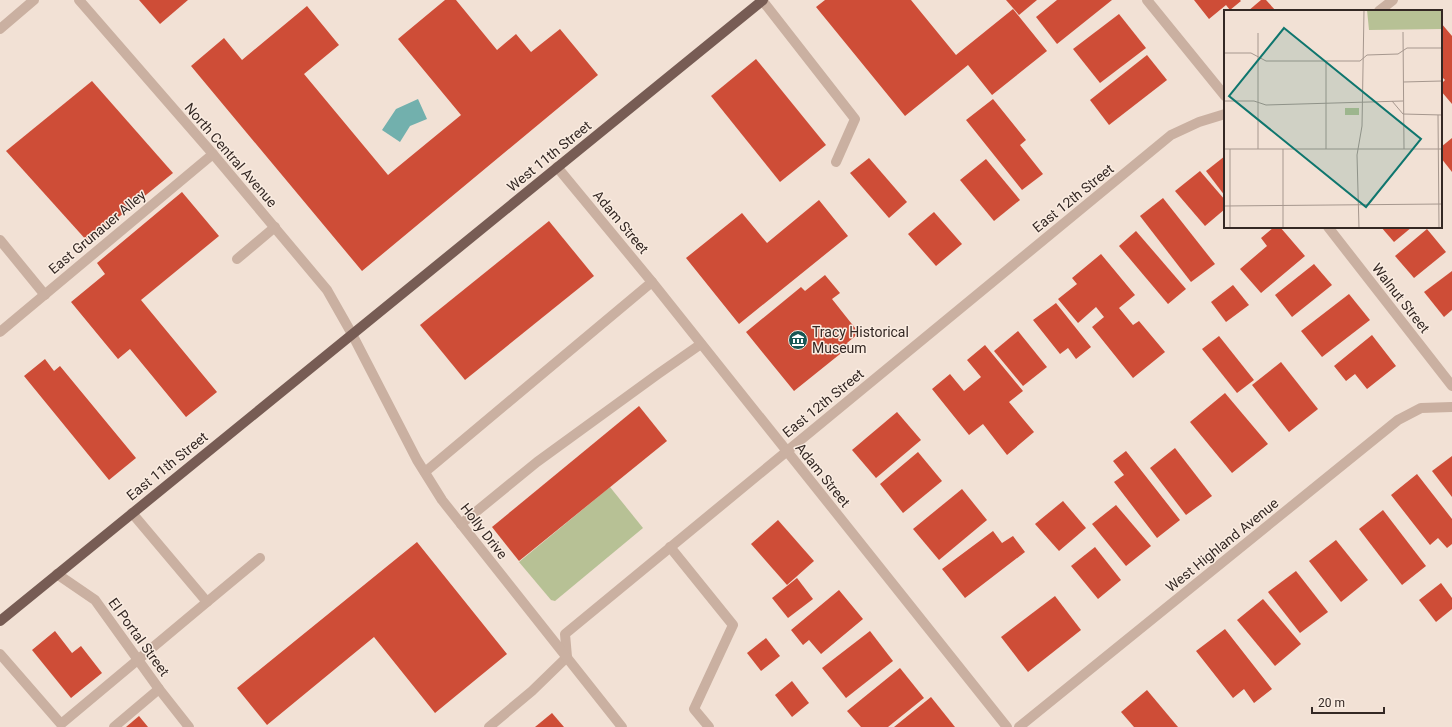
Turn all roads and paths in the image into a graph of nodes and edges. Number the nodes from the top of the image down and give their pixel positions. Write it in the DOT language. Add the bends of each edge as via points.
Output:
graph roads {
  1 [pos="34,0"];
  2 [pos="79,0"];
  3 [pos="763,0"];
  4 [pos="1147,0"];
  5 [pos="1393,0"];
  6 [pos="1380,10"];
  7 [pos="0,29"];
  8 [pos="1224,95"];
  9 [pos="1224,114"];
  10 [pos="212,154"];
  11 [pos="836,162"];
  12 [pos="557,167"];
  13 [pos="275,227"];
  14 [pos="1329,228"];
  15 [pos="0,240"];
  16 [pos="237,258"];
  17 [pos="652,282"];
  18 [pos="45,295"];
  19 [pos="0,332"];
  20 [pos="352,334"];
  21 [pos="701,344"];
  22 [pos="1452,386"];
  23 [pos="1452,407"];
  24 [pos="786,452"];
  25 [pos="425,472"];
  26 [pos="132,513"];
  27 [pos="461,524"];
  28 [pos="670,547"];
  29 [pos="260,558"];
  30 [pos="57,574"];
  31 [pos="207,602"];
  32 [pos="0,621"];
  33 [pos="0,654"];
  34 [pos="566,657"];
  35 [pos="138,660"];
  36 [pos="159,689"];
  37 [pos="114,727"];
  38 [pos="189,727"];
  39 [pos="489,727"];
  40 [pos="622,727"];
  41 [pos="709,727"];
  42 [pos="1006,727"];
  43 [pos="1019,727"];
  1 -- 7 [label="street"];
  2 -- 10 [label="street, North Central Avenue"];
  3 -- 11 [label="street" via="855,119"];
  3 -- 12 [label="main road, West 11th Street"];
  4 -- 8 [label="street"];
  5 -- 6 [label="street"];
  9 -- 24 [label="street, East 12th Street" via="1199,122 1171,136"];
  10 -- 13 [label="street, North Central Avenue"];
  10 -- 18 [label="street, East Grunauer Alley"];
  12 -- 17 [label="street, Adam Street"];
  12 -- 20 [label="main road, West 11th Street"];
  13 -- 16 [label="street"];
  13 -- 20 [label="street, North Central Avenue" via="327,290"];
  14 -- 22 [label="street, Walnut Street"];
  15 -- 18 [label="street"];
  17 -- 21 [label="street, Adam Street"];
  17 -- 25 [label="street"];
  18 -- 19 [label="street, East Grunauer Alley"];
  20 -- 25 [label="street, Holly Drive"];
  20 -- 26 [label="main road, East 11th Street"];
  21 -- 24 [label="street, Adam Street"];
  21 -- 27 [label="street" via="537,462"];
  23 -- 43 [label="street, West Highland Avenue" via="1421,408 1398,420"];
  24 -- 28 [label="street, East 12th Street"];
  24 -- 42 [label="street, Adam Street"];
  25 -- 27 [label="street, Holly Drive"];
  26 -- 30 [label="main road, East 11th Street"];
  26 -- 31 [label="street"];
  27 -- 34 [label="street, Holly Drive"];
  28 -- 34 [label="street, East 12th Street" via="565,634"];
  28 -- 41 [label="street" via="733,624 694,708"];
  29 -- 31 [label="street"];
  30 -- 32 [label="main road, East 11th Street"];
  30 -- 35 [label="street, El Portal Street" via="95,600"];
  31 -- 35 [label="street"];
  33 -- 35 [label="street" via="61,724"];
  34 -- 39 [label="street" via="532,691"];
  34 -- 40 [label="street, Holly Drive"];
  35 -- 36 [label="street, El Portal Street"];
  36 -- 37 [label="street"];
  36 -- 38 [label="street, El Portal Street"];
}
